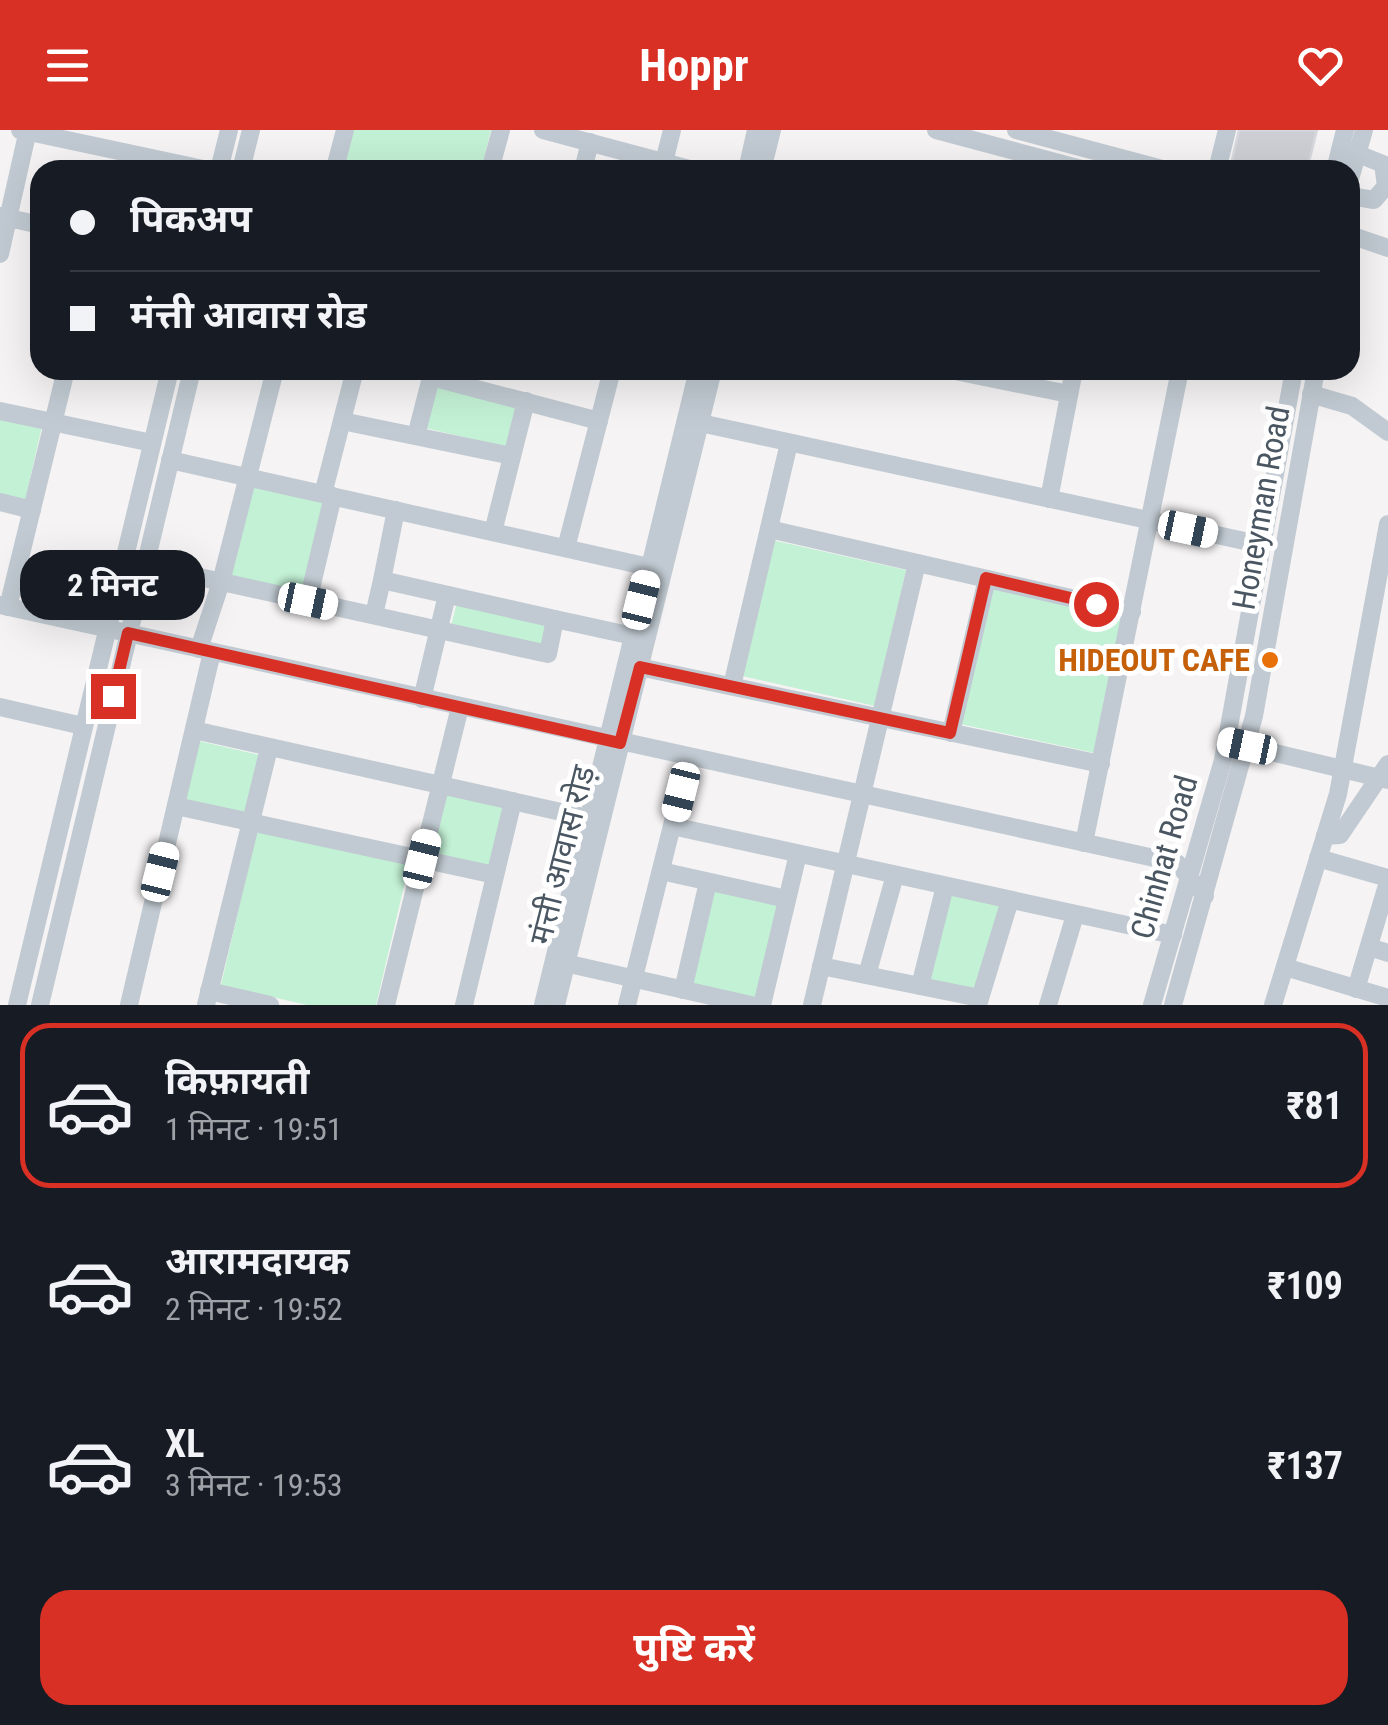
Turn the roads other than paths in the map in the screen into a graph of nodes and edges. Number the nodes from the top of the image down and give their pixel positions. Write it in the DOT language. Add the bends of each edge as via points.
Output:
graph roads {
  1 [pos="229,130"];
  2 [pos="251,130"];
  3 [pos="345,130"];
  4 [pos="501,130"];
  5 [pos="543,130"];
  6 [pos="672,130"];
  7 [pos="756,130"];
  8 [pos="772,130"];
  9 [pos="936,130"];
  10 [pos="1016,130"];
  11 [pos="1227,130"];
  12 [pos="1345,130"];
  13 [pos="1364,130"];
  14 [pos="26,131"];
  15 [pos="590,142"];
  16 [pos="1358,154"];
  17 [pos="113,160"];
  18 [pos="222,160"];
  19 [pos="244,160"];
  20 [pos="337,160"];
  21 [pos="493,160"];
  22 [pos="586,160"];
  23 [pos="645,160"];
  24 [pos="664,160"];
  25 [pos="748,160"];
  26 [pos="764,160"];
  27 [pos="1048,160"];
  28 [pos="1128,160"];
  29 [pos="1220,160"];
  30 [pos="1338,160"];
  31 [pos="1356,160"];
  32 [pos="1360,198"];
  33 [pos="4,217"];
  34 [pos="30,223"];
  35 [pos="1360,226"];
  36 [pos="1388,235"];
  37 [pos="1360,238"];
  38 [pos="1388,248"];
  39 [pos="0,254"];
  40 [pos="64,380"];
  41 [pos="168,380"];
  42 [pos="190,380"];
  43 [pos="272,380"];
  44 [pos="353,380"];
  45 [pos="430,380"];
  46 [pos="456,380"];
  47 [pos="609,380"];
  48 [pos="697,380"];
  49 [pos="709,380"];
  50 [pos="1009,380"];
  51 [pos="1072,380"];
  52 [pos="1178,380"];
  53 [pos="1292,380"];
  54 [pos="1314,380"];
  55 [pos="1070,394"];
  56 [pos="1311,394"];
  57 [pos="526,401"];
  58 [pos="0,411"];
  59 [pos="599,420"];
  60 [pos="342,421"];
  61 [pos="54,422"];
  62 [pos="692,422"];
  63 [pos="1388,432"];
  64 [pos="416,436"];
  65 [pos="152,443"];
  66 [pos="789,443"];
  67 [pos="512,456"];
  68 [pos="170,460"];
  69 [pos="248,477"];
  70 [pos="328,495"];
  71 [pos="1049,499"];
  72 [pos="0,502"];
  73 [pos="32,510"];
  74 [pos="396,510"];
  75 [pos="1151,521"];
  76 [pos="1388,524"];
  77 [pos="769,529"];
  78 [pos="493,532"];
  79 [pos="1263,545"];
  80 [pos="566,548"];
  81 [pos="917,562"];
  82 [pos="144,565"];
  83 [pos="656,568"];
  84 [pos="986,578"];
  85 [pos="382,580"];
  86 [pos="221,582"];
  87 [pos="1382,594"];
  88 [pos="447,595"];
  89 [pos="308,601"];
  90 [pos="4,606"];
  91 [pos="1132,612"];
  92 [pos="374,616"];
  93 [pos="555,619"];
  94 [pos="107,628"];
  95 [pos="438,630"];
  96 [pos="128,633"];
  97 [pos="632,636"];
  98 [pos="205,650"];
  99 [pos="640,667"];
  100 [pos="732,686"];
  101 [pos="422,698"];
  102 [pos="0,707"];
  103 [pos="460,707"];
  104 [pos="880,718"];
  105 [pos="83,726"];
  106 [pos="194,730"];
  107 [pos="950,733"];
  108 [pos="614,742"];
  109 [pos="1226,742"];
  110 [pos="1247,746"];
  111 [pos="269,748"];
  112 [pos="690,758"];
  113 [pos="1101,764"];
  114 [pos="1344,766"];
  115 [pos="1386,773"];
  116 [pos="440,785"];
  117 [pos="862,795"];
  118 [pos="513,802"];
  119 [pos="176,806"];
  120 [pos="588,818"];
  121 [pos="251,822"];
  122 [pos="672,826"];
  123 [pos="1325,836"];
  124 [pos="1084,843"];
  125 [pos="798,854"];
  126 [pos="1318,858"];
  127 [pos="422,859"];
  128 [pos="846,864"];
  129 [pos="661,871"];
  130 [pos="495,875"];
  131 [pos="895,875"];
  132 [pos="1190,877"];
  133 [pos="1388,880"];
  134 [pos="708,882"];
  135 [pos="945,886"];
  136 [pos="1205,896"];
  137 [pos="787,899"];
  138 [pos="1010,900"];
  139 [pos="1075,915"];
  140 [pos="1172,935"];
  141 [pos="1369,947"];
  142 [pos="1388,953"];
  143 [pos="560,962"];
  144 [pos="821,966"];
  145 [pos="1284,967"];
  146 [pos="866,976"];
  147 [pos="634,978"];
  148 [pos="920,986"];
  149 [pos="1356,989"];
  150 [pos="683,990"];
  151 [pos="208,998"];
  152 [pos="1388,998"];
  153 [pos="979,1002"];
  154 [pos="17,1005"];
  155 [pos="40,1005"];
  156 [pos="129,1005"];
  157 [pos="270,1005"];
  158 [pos="386,1005"];
  159 [pos="464,1005"];
  160 [pos="542,1005"];
  161 [pos="556,1005"];
  162 [pos="627,1005"];
  163 [pos="751,1005"];
  164 [pos="762,1005"];
  165 [pos="812,1005"];
  166 [pos="1048,1005"];
  167 [pos="1152,1005"];
  168 [pos="1172,1005"];
  169 [pos="1273,1005"];
  1 -- 18 [label="street"];
  2 -- 19 [label="street"];
  3 -- 20 [label="street"];
  4 -- 21 [label="street"];
  5 -- 15 [label="street"];
  6 -- 24 [label="street"];
  7 -- 25 [label="street"];
  8 -- 26 [label="street"];
  9 -- 27 [label="street"];
  10 -- 28 [label="street"];
  11 -- 29 [label="street"];
  12 -- 30 [label="street"];
  13 -- 16 [label="street"];
  14 -- 17 [label="street"];
  14 -- 33 [label="street"];
  15 -- 22 [label="street"];
  15 -- 23 [label="street"];
  16 -- 31 [label="street"];
  16 -- 32 [label="street" via="1383,164 1386,186 1374,200"];
  33 -- 34 [label="street"];
  33 -- 39 [label="street"];
  35 -- 36 [label="street"];
  37 -- 38 [label="street"];
  40 -- 61 [label="street"];
  41 -- 65 [label="street"];
  42 -- 68 [label="street"];
  43 -- 69 [label="street"];
  44 -- 60 [label="street"];
  45 -- 64 [label="street"];
  46 -- 57 [label="street"];
  47 -- 59 [label="street"];
  48 -- 62 [label="street"];
  49 -- 62 [label="street, मंत्ती आवास रोड़"];
  50 -- 55 [label="street"];
  51 -- 55 [label="street"];
  52 -- 75 [label="street"];
  53 -- 79 [label="street, Chinhat Road"];
  54 -- 56 [label="street, Honeyman Road"];
  55 -- 71 [label="street"];
  56 -- 63 [label="street" via="1352,406"];
  56 -- 110 [label="street, Honeyman Road"];
  57 -- 59 [label="street"];
  57 -- 67 [label="street"];
  58 -- 61 [label="street"];
  59 -- 80 [label="street"];
  60 -- 64 [label="street"];
  60 -- 70 [label="street"];
  61 -- 65 [label="street"];
  61 -- 73 [label="street"];
  62 -- 66 [label="street"];
  62 -- 83 [label="street, मंत्ती आवास रोड़"];
  64 -- 67 [label="street"];
  65 -- 94 [label="street"];
  66 -- 71 [label="street"];
  66 -- 77 [label="street"];
  67 -- 78 [label="street"];
  68 -- 69 [label="street"];
  68 -- 82 [label="street"];
  69 -- 70 [label="street"];
  69 -- 86 [label="street"];
  70 -- 74 [label="street"];
  70 -- 89 [label="street"];
  71 -- 75 [label="street"];
  72 -- 73 [label="street"];
  73 -- 90 [label="street"];
  74 -- 78 [label="street"];
  74 -- 85 [label="street"];
  75 -- 79 [label="street"];
  75 -- 91 [label="street"];
  76 -- 87 [label="street"];
  77 -- 81 [label="street"];
  77 -- 100 [label="street"];
  78 -- 80 [label="street"];
  79 -- 109 [label="street, Chinhat Road"];
  80 -- 83 [label="street"];
  81 -- 84 [label="street"];
  81 -- 104 [label="street"];
  82 -- 86 [label="street"];
  82 -- 96 [label="street"];
  83 -- 97 [label="street"];
  83 -- 99 [label="street, मंत्ती आवास रोड़"];
  84 -- 91 [label="street"];
  84 -- 107 [label="street"];
  85 -- 88 [label="street"];
  85 -- 92 [label="street"];
  86 -- 89 [label="street"];
  86 -- 98 [label="street"];
  87 -- 114 [label="street"];
  88 -- 93 [label="street"];
  88 -- 95 [label="street"];
  89 -- 92 [label="street"];
  90 -- 94 [label="street"];
  91 -- 113 [label="street"];
  92 -- 95 [label="street"];
  93 -- 95 [label="street" via="548,654"];
  93 -- 97 [label="street"];
  94 -- 96 [label="street"];
  94 -- 105 [label="street"];
  95 -- 101 [label="street"];
  96 -- 98 [label="street"];
  96 -- 155 [label="street"];
  97 -- 108 [label="street"];
  98 -- 101 [label="street"];
  98 -- 106 [label="street"];
  99 -- 100 [label="street"];
  99 -- 108 [label="street, मंत्ती आवास रोड़"];
  100 -- 104 [label="street"];
  101 -- 103 [label="street"];
  102 -- 105 [label="street"];
  103 -- 108 [label="street"];
  103 -- 116 [label="street"];
  104 -- 107 [label="street"];
  104 -- 117 [label="street"];
  105 -- 154 [label="street"];
  106 -- 111 [label="street"];
  106 -- 119 [label="street"];
  107 -- 113 [label="street"];
  108 -- 112 [label="street"];
  108 -- 120 [label="street"];
  108 -- 143 [label="street, मंत्ती आवास रोड़"];
  109 -- 110 [label="street"];
  109 -- 132 [label="street, Chinhat Road"];
  110 -- 114 [label="street"];
  110 -- 136 [label="street, Honeyman Road"];
  111 -- 116 [label="street"];
  111 -- 121 [label="street"];
  112 -- 117 [label="street"];
  112 -- 122 [label="street"];
  113 -- 124 [label="street"];
  114 -- 115 [label="street"];
  114 -- 123 [label="street"];
  115 -- 123 [label="street" via="1340,835"];
  116 -- 118 [label="street"];
  116 -- 127 [label="street"];
  117 -- 124 [label="street"];
  117 -- 128 [label="street"];
  118 -- 120 [label="street"];
  118 -- 130 [label="street"];
  119 -- 121 [label="street"];
  119 -- 156 [label="street"];
  120 -- 143 [label="street"];
  121 -- 127 [label="street"];
  121 -- 151 [label="street"];
  122 -- 125 [label="street"];
  122 -- 129 [label="street"];
  123 -- 126 [label="street"];
  124 -- 132 [label="street" via="1177,863"];
  125 -- 128 [label="street"];
  125 -- 137 [label="street"];
  126 -- 133 [label="street"];
  126 -- 145 [label="street"];
  127 -- 130 [label="street"];
  127 -- 158 [label="street"];
  128 -- 131 [label="street"];
  128 -- 144 [label="street"];
  129 -- 134 [label="street"];
  129 -- 147 [label="street"];
  130 -- 159 [label="street"];
  131 -- 135 [label="street"];
  131 -- 146 [label="street"];
  132 -- 136 [label="street"];
  132 -- 140 [label="street, Chinhat Road"];
  133 -- 141 [label="street"];
  134 -- 137 [label="street"];
  134 -- 150 [label="street"];
  135 -- 138 [label="street"];
  135 -- 148 [label="street"];
  136 -- 168 [label="street, Honeyman Road"];
  137 -- 164 [label="street"];
  138 -- 139 [label="street"];
  138 -- 153 [label="street"];
  139 -- 140 [label="street"];
  139 -- 166 [label="street"];
  140 -- 167 [label="street, Chinhat Road"];
  141 -- 142 [label="street"];
  141 -- 149 [label="street"];
  143 -- 147 [label="street"];
  143 -- 160 [label="street"];
  143 -- 161 [label="street, मंत्ती आवास रोड़"];
  144 -- 146 [label="street"];
  144 -- 165 [label="street"];
  145 -- 149 [label="street"];
  145 -- 169 [label="street"];
  146 -- 148 [label="street"];
  147 -- 150 [label="street"];
  147 -- 162 [label="street"];
  148 -- 153 [label="street"];
  149 -- 152 [label="street"];
  150 -- 163 [label="street"];
  151 -- 157 [label="street"];
}
